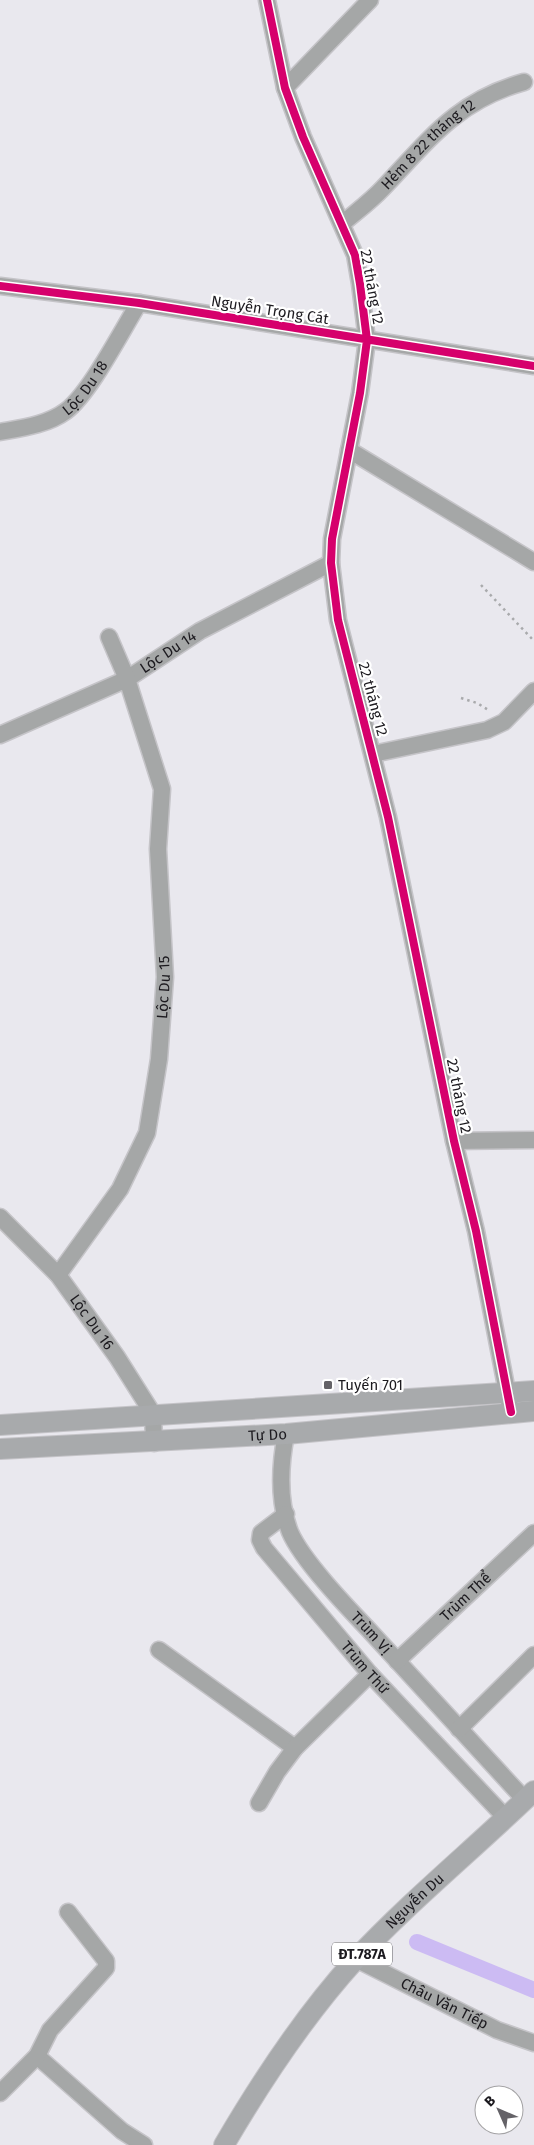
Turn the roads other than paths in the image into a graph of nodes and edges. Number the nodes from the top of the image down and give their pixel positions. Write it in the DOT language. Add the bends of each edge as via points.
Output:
graph roads {
  1 [pos="266,0"];
  2 [pos="370,0"];
  3 [pos="524,82"];
  4 [pos="285,88"];
  5 [pos="342,223"];
  6 [pos="0,286"];
  7 [pos="139,303"];
  8 [pos="367,340"];
  9 [pos="527,366"];
  10 [pos="534,380"];
  11 [pos="0,432"];
  12 [pos="349,450"];
  13 [pos="534,562"];
  14 [pos="332,563"];
  15 [pos="108,637"];
  16 [pos="127,679"];
  17 [pos="534,691"];
  18 [pos="0,735"];
  19 [pos="373,754"];
  20 [pos="534,1140"];
  21 [pos="454,1141"];
  22 [pos="0,1217"];
  23 [pos="58,1275"];
  24 [pos="534,1391"];
  25 [pos="508,1393"];
  26 [pos="534,1411"];
  27 [pos="512,1412"];
  28 [pos="153,1414"];
  29 [pos="0,1425"];
  30 [pos="286,1434"];
  31 [pos="154,1442"];
  32 [pos="0,1449"];
  33 [pos="286,1514"];
  34 [pos="534,1533"];
  35 [pos="159,1650"];
  36 [pos="534,1655"];
  37 [pos="397,1661"];
  38 [pos="370,1674"];
  39 [pos="459,1729"];
  40 [pos="294,1748"];
  41 [pos="529,1795"];
  42 [pos="258,1803"];
  43 [pos="505,1817"];
  44 [pos="68,1912"];
  45 [pos="356,1959"];
  46 [pos="534,2043"];
  47 [pos="37,2056"];
  48 [pos="0,2093"];
  49 [pos="144,2145"];
  50 [pos="224,2145"];
  1 -- 4 [label="street, 22 tháng 12"];
  2 -- 4 [label="street"];
  3 -- 5 [label="street, Hẻm 8 22 tháng 12" via="498,90 452,117 381,190"];
  4 -- 5 [label="street, 22 tháng 12"];
  5 -- 8 [label="street, 22 tháng 12" via="355,254"];
  6 -- 7 [label="street, Nguyễn Trọng Cát"];
  7 -- 8 [label="street, Nguyễn Trọng Cát"];
  7 -- 11 [label="street, Lộc Du 18" via="82,395 65,411 38,425"];
  8 -- 9 [label="street, Nguyễn Trọng Cát"];
  8 -- 12 [label="street, 22 tháng 12"];
  9 -- 10 [label="street"];
  12 -- 13 [label="street"];
  12 -- 14 [label="street, 22 tháng 12" via="332,539"];
  14 -- 16 [label="street, Lộc Du 14" via="200,631"];
  14 -- 19 [label="street, 22 tháng 12" via="338,620"];
  15 -- 16 [label="street, Lộc Du 15"];
  16 -- 18 [label="street, Lộc Du 14"];
  16 -- 23 [label="street, Lộc Du 15" via="162,789 158,849 165,977 159,1059 147,1133 120,1189"];
  17 -- 19 [label="street" via="504,722 487,730"];
  19 -- 21 [label="street, 22 tháng 12"];
  20 -- 21 [label="street"];
  21 -- 25 [label="street, 22 tháng 12" via="476,1231"];
  22 -- 23 [label="street, Lộc Du 16"];
  23 -- 28 [label="street, Lộc Du 16" via="117,1356"];
  24 -- 25 [label="main road, Tự Do"];
  25 -- 27 [label="street, 22 tháng 12"];
  25 -- 28 [label="main road, Tự Do"];
  26 -- 27 [label="main road, Tự Do"];
  27 -- 30 [label="main road, Tự Do"];
  28 -- 29 [label="main road, Tự Do"];
  28 -- 31 [label="street, Lộc Du 16"];
  30 -- 31 [label="main road, Tự Do"];
  30 -- 33 [label="street, Trùm Vị" via="281,1457 281,1490"];
  31 -- 32 [label="main road, Tự Do"];
  33 -- 37 [label="street, Trùm Vị" via="290,1532 303,1553"];
  33 -- 38 [label="street, Trùm Thứ" via="261,1533 264,1548"];
  34 -- 37 [label="street, Trùm Thể"];
  35 -- 40 [label="street"];
  36 -- 39 [label="street"];
  37 -- 39 [label="street, Trùm Vị"];
  38 -- 40 [label="street"];
  38 -- 43 [label="street, Trùm Thứ"];
  39 -- 41 [label="street, Trùm Vị"];
  40 -- 42 [label="street"];
  41 -- 43 [label="main road, Nguyễn Du / ĐT.787A"];
  43 -- 45 [label="main road, Nguyễn Du / ĐT.787A"];
  44 -- 47 [label="street" via="106,1964 100,1977 50,2030"];
  45 -- 46 [label="street, Châu Văn Tiếp" via="497,2030"];
  45 -- 50 [label="main road, Nguyễn Du / ĐT.787A" via="298,2030 255,2091"];
  47 -- 48 [label="street"];
  47 -- 49 [label="street" via="122,2131"];
}
